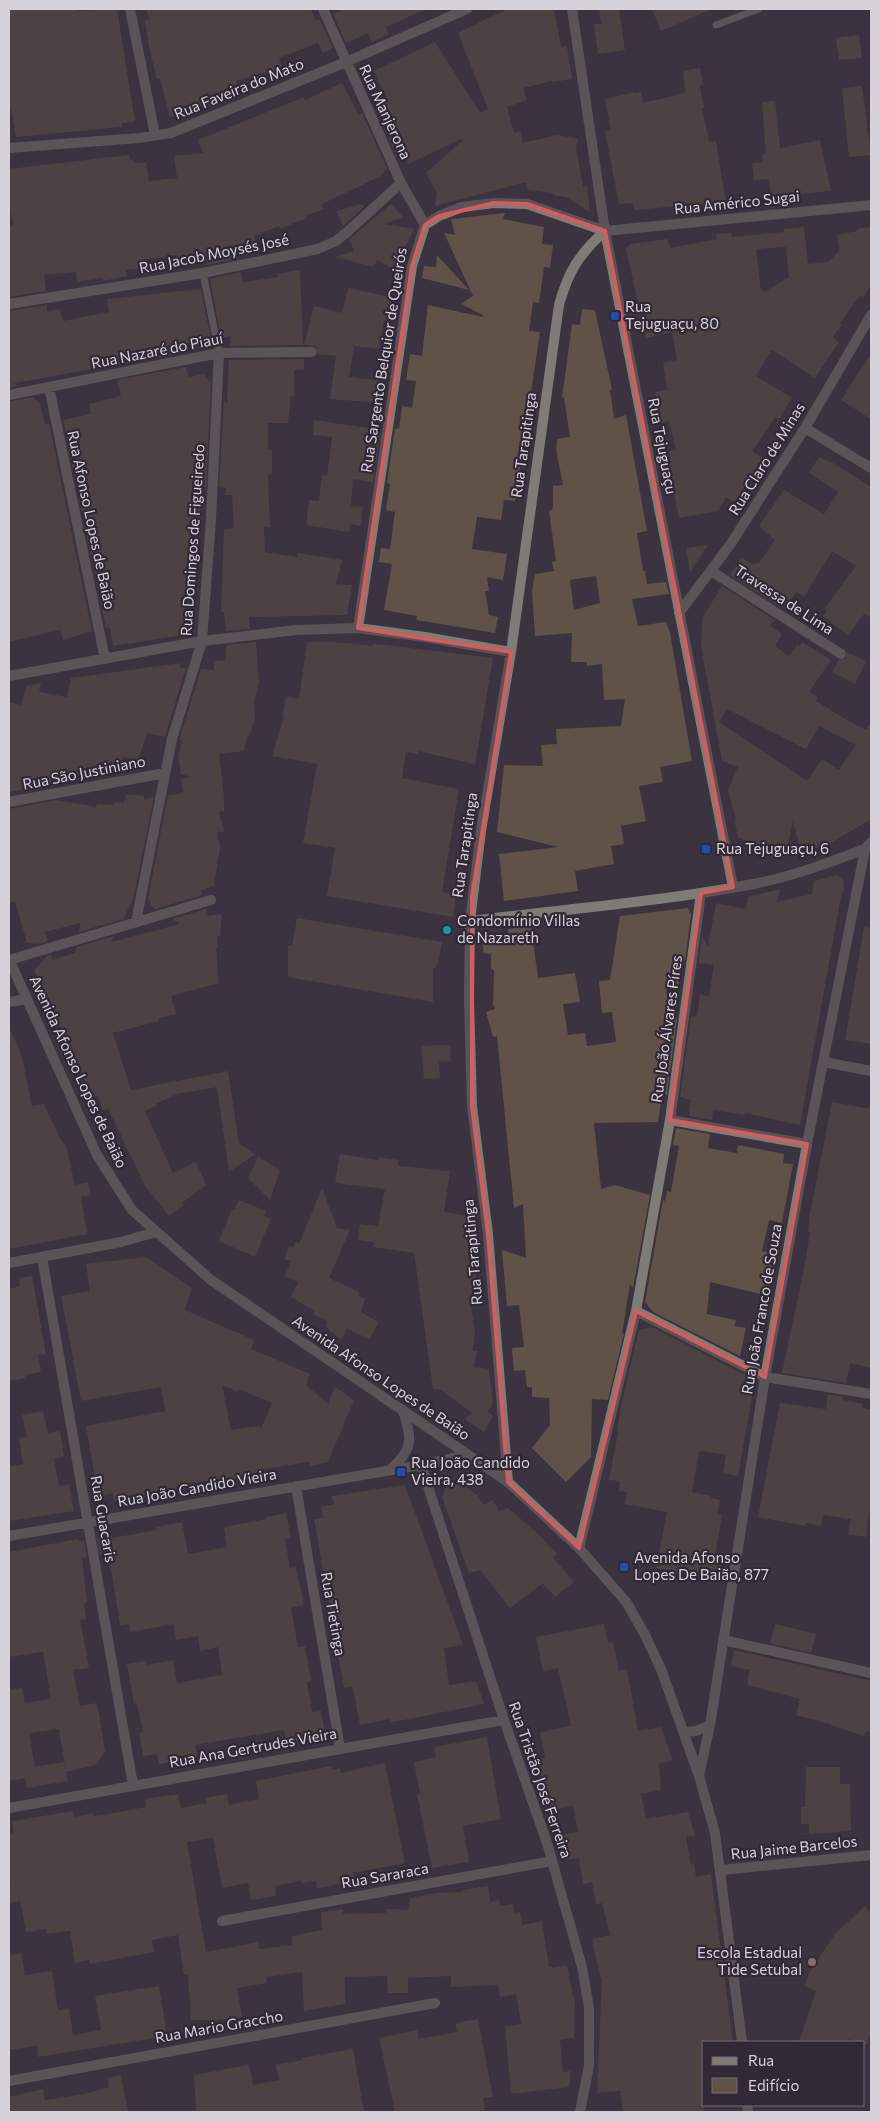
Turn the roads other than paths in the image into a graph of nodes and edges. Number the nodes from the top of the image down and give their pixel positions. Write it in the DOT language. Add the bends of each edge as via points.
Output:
graph roads {
  1 [pos="130,9"];
  2 [pos="323,9"];
  3 [pos="467,9"];
  4 [pos="572,9"];
  5 [pos="759,9"];
  6 [pos="716,25"];
  7 [pos="346,62"];
  8 [pos="155,135"];
  9 [pos="9,148"];
  10 [pos="401,183"];
  11 [pos="871,205"];
  12 [pos="425,225"];
  13 [pos="605,231"];
  14 [pos="203,273"];
  15 [pos="9,304"];
  16 [pos="871,315"];
  17 [pos="312,352"];
  18 [pos="219,353"];
  19 [pos="49,387"];
  20 [pos="9,395"];
  21 [pos="805,428"];
  22 [pos="871,468"];
  23 [pos="711,571"];
  24 [pos="679,614"];
  25 [pos="358,628"];
  26 [pos="202,641"];
  27 [pos="511,652"];
  28 [pos="841,654"];
  29 [pos="105,659"];
  30 [pos="9,676"];
  31 [pos="165,773"];
  32 [pos="9,802"];
  33 [pos="868,845"];
  34 [pos="733,887"];
  35 [pos="701,892"];
  36 [pos="211,900"];
  37 [pos="470,921"];
  38 [pos="136,922"];
  39 [pos="9,960"];
  40 [pos="27,999"];
  41 [pos="9,1002"];
  42 [pos="824,1062"];
  43 [pos="871,1071"];
  44 [pos="670,1120"];
  45 [pos="806,1144"];
  46 [pos="156,1232"];
  47 [pos="42,1257"];
  48 [pos="9,1263"];
  49 [pos="636,1312"];
  50 [pos="765,1378"];
  51 [pos="871,1394"];
  52 [pos="402,1410"];
  53 [pos="468,1455"];
  54 [pos="421,1465"];
  55 [pos="391,1469"];
  56 [pos="508,1482"];
  57 [pos="296,1486"];
  58 [pos="89,1522"];
  59 [pos="9,1536"];
  60 [pos="580,1548"];
  61 [pos="723,1640"];
  62 [pos="871,1673"];
  63 [pos="504,1720"];
  64 [pos="710,1725"];
  65 [pos="684,1732"];
  66 [pos="340,1748"];
  67 [pos="699,1776"];
  68 [pos="133,1785"];
  69 [pos="9,1808"];
  70 [pos="871,1855"];
  71 [pos="552,1861"];
  72 [pos="721,1870"];
  73 [pos="222,1920"];
  74 [pos="435,2003"];
  75 [pos="742,2041"];
  76 [pos="9,2081"];
  77 [pos="580,2112"];
  1 -- 8 [label="street"];
  2 -- 7 [label="street, Rua Manjerona"];
  3 -- 7 [label="street, Rua Faveira do Mato"];
  4 -- 13 [label="street, Rua Tejuguaçu"];
  5 -- 6 [label="lane"];
  7 -- 8 [label="street, Rua Faveira do Mato" via="191,126"];
  7 -- 10 [label="street, Rua Manjerona"];
  8 -- 9 [label="street, Rua Faveira do Mato"];
  10 -- 12 [label="street, Rua Manjerona"];
  10 -- 14 [label="street, Rua Jacob Moysés José" via="336,241 318,249"];
  11 -- 13 [label="street, Rua Américo Sugai"];
  12 -- 13 [label="street" via="462,207 494,203 527,204"];
  12 -- 25 [label="street, Rua Sargento Belquior de Queirós" via="412,266"];
  13 -- 24 [label="street, Rua Tejuguaçu"];
  13 -- 27 [label="street, Rua Tarapitinga" via="575,262 558,305"];
  14 -- 15 [label="street, Rua Jacob Moysés José"];
  14 -- 18 [label="lane, Rua Domingos de Figueiredo"];
  16 -- 21 [label="street, Rua Claro de Minas"];
  17 -- 18 [label="street, Rua Nazaré do Piauí"];
  18 -- 19 [label="street, Rua Nazaré do Piauí"];
  18 -- 26 [label="street, Rua Domingos de Figueiredo"];
  19 -- 20 [label="street, Rua Nazaré do Piauí"];
  19 -- 29 [label="street, Rua Afonso Lopes de Baião"];
  21 -- 22 [label="street"];
  21 -- 23 [label="street, Rua Claro de Minas"];
  23 -- 24 [label="street, Rua Claro de Minas"];
  23 -- 28 [label="street, Travessa de Lima"];
  24 -- 34 [label="street, Rua Tejuguaçu"];
  25 -- 26 [label="street" via="296,630"];
  25 -- 27 [label="street"];
  26 -- 29 [label="street"];
  26 -- 31 [label="street, Rua Domingos de Figueiredo"];
  27 -- 37 [label="street, Rua Tarapitinga" via="481,832"];
  29 -- 30 [label="street"];
  31 -- 32 [label="street, Rua São Justiniano"];
  31 -- 38 [label="street, Rua Domingos de Figueiredo"];
  33 -- 34 [label="street" via="789,875"];
  33 -- 42 [label="street, Rua João Franco de Souza"];
  34 -- 35 [label="street"];
  35 -- 37 [label="street"];
  35 -- 44 [label="street, Rua João Álvares Píres"];
  36 -- 38 [label="street"];
  37 -- 56 [label="street, Rua Tarapitinga" via="472,1106 488,1234"];
  38 -- 39 [label="street"];
  39 -- 40 [label="street, Avenida Afonso Lopes de Baião"];
  40 -- 41 [label="street"];
  40 -- 46 [label="street, Avenida Afonso Lopes de Baião" via="97,1155 132,1210"];
  42 -- 43 [label="street"];
  42 -- 45 [label="street, Rua João Franco de Souza"];
  44 -- 45 [label="street, Rua João Álvares Píres"];
  44 -- 49 [label="street"];
  45 -- 50 [label="street, Rua João Franco de Souza"];
  46 -- 47 [label="street"];
  46 -- 52 [label="street, Avenida Afonso Lopes de Baião" via="211,1280"];
  47 -- 48 [label="street"];
  47 -- 58 [label="street, Rua Guacaris"];
  49 -- 50 [label="street"];
  49 -- 60 [label="street"];
  50 -- 51 [label="street"];
  50 -- 61 [label="street, Rua João Franco de Souza"];
  52 -- 53 [label="street, Avenida Afonso Lopes de Baião"];
  52 -- 55 [label="street" via="410,1445 403,1458"];
  53 -- 54 [label="street, Rua João Candido Vieira"];
  53 -- 56 [label="street, Avenida Afonso Lopes de Baião"];
  54 -- 55 [label="street, Rua João Candido Vieira"];
  54 -- 63 [label="street, Rua Tristão José Ferreira"];
  55 -- 57 [label="street, Rua João Candido Vieira"];
  56 -- 60 [label="street, Avenida Afonso Lopes de Baião"];
  57 -- 58 [label="street, Rua João Candido Vieira"];
  57 -- 66 [label="street, Rua Tietinga"];
  58 -- 59 [label="street, Rua João Candido Vieira"];
  58 -- 68 [label="street, Rua Guacaris"];
  60 -- 65 [label="street, Avenida Afonso Lopes de Baião" via="627,1603 660,1669"];
  61 -- 62 [label="street"];
  61 -- 64 [label="street, Rua João Franco de Souza"];
  63 -- 66 [label="street, Rua Ana Gertrudes Vieira"];
  63 -- 71 [label="street, Rua Tristão José Ferreira"];
  64 -- 65 [label="street"];
  64 -- 67 [label="street, Rua João Franco de Souza"];
  65 -- 67 [label="street, Avenida Afonso Lopes de Baião"];
  66 -- 68 [label="street, Rua Ana Gertrudes Vieira"];
  67 -- 72 [label="street, Avenida Afonso Lopes de Baião" via="715,1833"];
  68 -- 69 [label="street, Rua Ana Gertrudes Vieira"];
  70 -- 72 [label="street, Rua Jaime Barcelos"];
  71 -- 73 [label="street, Rua Sararaca"];
  71 -- 77 [label="street, Rua Tristão José Ferreira" via="582,1967 589,2008 589,2066"];
  72 -- 75 [label="street, Avenida Afonso Lopes de Baião"];
  74 -- 76 [label="street, Rua Mario Graccho"];
}
